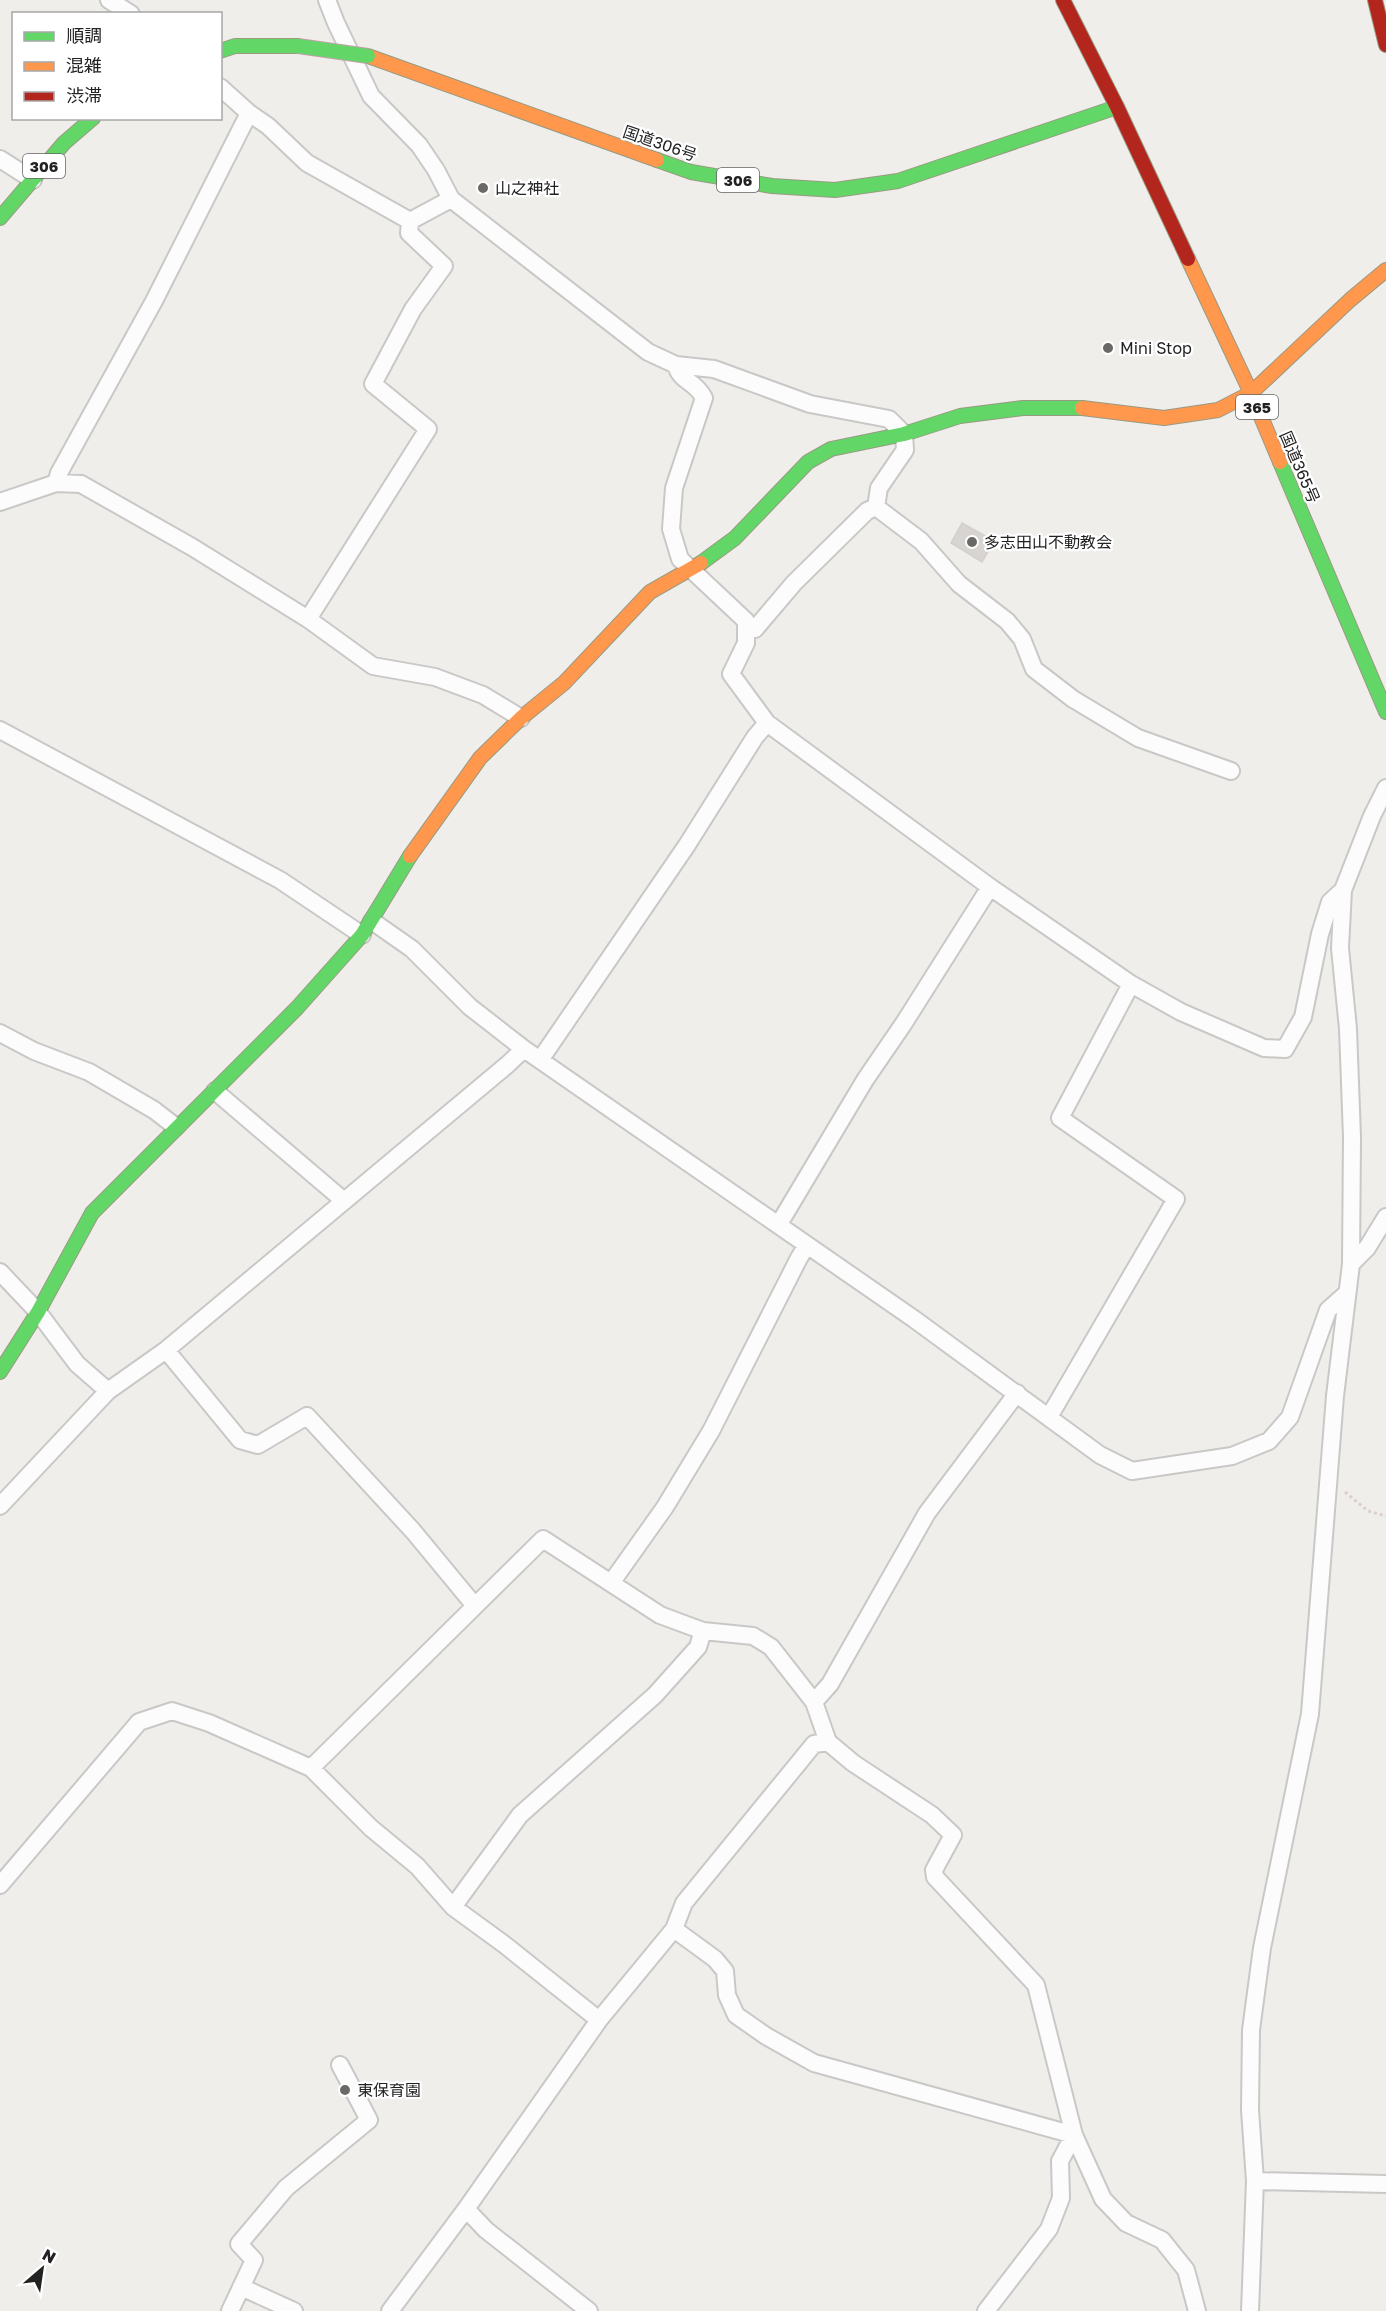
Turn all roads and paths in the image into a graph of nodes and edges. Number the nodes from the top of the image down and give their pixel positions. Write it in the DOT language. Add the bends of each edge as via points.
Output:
graph roads {
  1 [pos="109,0"];
  2 [pos="327,0"];
  3 [pos="1063,0"];
  4 [pos="1376,0"];
  5 [pos="128,12"];
  6 [pos="1386,45"];
  7 [pos="222,50"];
  8 [pos="222,89"];
  9 [pos="1117,107"];
  10 [pos="249,113"];
  11 [pos="91,120"];
  12 [pos="0,159"];
  13 [pos="33,180"];
  14 [pos="451,200"];
  15 [pos="0,218"];
  16 [pos="410,221"];
  17 [pos="1386,270"];
  18 [pos="676,365"];
  19 [pos="1251,393"];
  20 [pos="904,434"];
  21 [pos="56,483"];
  22 [pos="0,502"];
  23 [pos="876,507"];
  24 [pos="691,570"];
  25 [pos="308,619"];
  26 [pos="746,630"];
  27 [pos="1386,712"];
  28 [pos="521,718"];
  29 [pos="767,723"];
  30 [pos="0,730"];
  31 [pos="1231,771"];
  32 [pos="1386,788"];
  33 [pos="990,887"];
  34 [pos="1343,890"];
  35 [pos="372,921"];
  36 [pos="362,935"];
  37 [pos="1131,984"];
  38 [pos="0,1033"];
  39 [pos="524,1049"];
  40 [pos="540,1060"];
  41 [pos="215,1091"];
  42 [pos="176,1127"];
  43 [pos="343,1200"];
  44 [pos="1386,1217"];
  45 [pos="779,1224"];
  46 [pos="807,1245"];
  47 [pos="1351,1264"];
  48 [pos="0,1272"];
  49 [pos="1346,1294"];
  50 [pos="38,1312"];
  51 [pos="166,1350"];
  52 [pos="0,1372"];
  53 [pos="108,1391"];
  54 [pos="1017,1393"];
  55 [pos="1049,1417"];
  56 [pos="1345,1491"];
  57 [pos="0,1506"];
  58 [pos="1386,1516"];
  59 [pos="611,1583"];
  60 [pos="475,1606"];
  61 [pos="703,1631"];
  62 [pos="814,1702"];
  63 [pos="828,1742"];
  64 [pos="311,1768"];
  65 [pos="0,1885"];
  66 [pos="453,1907"];
  67 [pos="674,1929"];
  68 [pos="599,2020"];
  69 [pos="340,2065"];
  70 [pos="1074,2135"];
  71 [pos="1255,2181"];
  72 [pos="1386,2184"];
  73 [pos="466,2209"];
  74 [pos="241,2287"];
  75 [pos="230,2311"];
  76 [pos="294,2311"];
  77 [pos="390,2311"];
  78 [pos="589,2311"];
  79 [pos="986,2311"];
  80 [pos="1197,2311"];
  81 [pos="1250,2311"];
  1 -- 5 [label="street"];
  2 -- 14 [label="street" via="371,96 419,145"];
  3 -- 9 [label="main road"];
  4 -- 6 [label="main road"];
  7 -- 9 [label="main road, 国道306号 / 306, bridge" via="235,46 298,46 368,56 691,172 772,186 835,190 898,181"];
  8 -- 10 [label="street"];
  9 -- 19 [label="main road, 国道365号 / 365"];
  10 -- 16 [label="street" via="307,163"];
  10 -- 21 [label="street"];
  11 -- 13 [label="main road, 306" via="64,143"];
  12 -- 13 [label="street"];
  13 -- 15 [label="main road, 306"];
  14 -- 16 [label="street"];
  14 -- 18 [label="street" via="648,352"];
  16 -- 25 [label="street" via="409,233 444,266 413,309 373,384 428,429"];
  17 -- 19 [label="main road"];
  18 -- 20 [label="street" via="714,369 810,404 889,419"];
  18 -- 24 [label="street" via="679,375 699,389 704,398 674,488 671,529 680,559"];
  19 -- 20 [label="main road" via="1218,410 1164,418 1084,408 1023,408 960,416"];
  19 -- 27 [label="main road, 国道365号 / 365"];
  20 -- 23 [label="street" via="905,450 879,488"];
  20 -- 24 [label="main road" via="831,449 808,462 735,538"];
  21 -- 22 [label="street"];
  21 -- 25 [label="street" via="81,484"];
  23 -- 26 [label="street" via="867,511 794,583 755,629"];
  23 -- 31 [label="street" via="921,541 959,584 1007,621 1022,639 1034,669 1073,699 1138,738"];
  24 -- 26 [label="street" via="746,621"];
  24 -- 28 [label="main road" via="650,592 564,683"];
  25 -- 28 [label="street" via="373,666 435,677 483,695"];
  26 -- 29 [label="street" via="746,642 731,674"];
  28 -- 35 [label="main road" via="480,758 432,823"];
  29 -- 33 [label="street"];
  29 -- 40 [label="street"];
  30 -- 36 [label="street" via="280,880"];
  32 -- 34 [label="street"];
  33 -- 37 [label="street"];
  33 -- 45 [label="street" via="865,1080"];
  34 -- 37 [label="street" via="1330,902 1302,1017 1285,1049 1264,1048 1181,1012"];
  34 -- 47 [label="street" via="1340,948 1352,1137"];
  35 -- 36 [label="main road"];
  35 -- 39 [label="street" via="412,949 470,1007"];
  36 -- 41 [label="main road"];
  37 -- 55 [label="street" via="1060,1118 1176,1199"];
  38 -- 42 [label="street" via="89,1072"];
  39 -- 40 [label="street"];
  39 -- 43 [label="street"];
  40 -- 45 [label="street"];
  41 -- 42 [label="main road"];
  41 -- 43 [label="street"];
  42 -- 50 [label="main road" via="92,1213"];
  43 -- 51 [label="street"];
  44 -- 47 [label="street" via="1367,1248"];
  45 -- 46 [label="street"];
  46 -- 54 [label="street"];
  46 -- 59 [label="street" via="711,1431 665,1507"];
  47 -- 49 [label="street"];
  48 -- 50 [label="street"];
  49 -- 55 [label="street" via="1328,1310 1290,1418 1269,1441 1232,1456 1132,1471 1100,1455"];
  49 -- 71 [label="street" via="1310,1714 1262,1948 1251,2030 1250,2110"];
  50 -- 52 [label="main road"];
  50 -- 53 [label="street" via="78,1364"];
  51 -- 53 [label="street"];
  51 -- 60 [label="street" via="240,1440 258,1445 307,1416 413,1531"];
  53 -- 57 [label="street"];
  54 -- 55 [label="street"];
  54 -- 62 [label="street" via="927,1513 830,1684"];
  56 -- 58 [label="path" via="1368,1511"];
  59 -- 60 [label="street" via="543,1539"];
  59 -- 61 [label="street" via="660,1615"];
  60 -- 64 [label="street"];
  61 -- 62 [label="street" via="753,1636 771,1647"];
  61 -- 66 [label="street" via="698,1647 656,1695 520,1815"];
  62 -- 63 [label="street"];
  63 -- 67 [label="street" via="814,1744 684,1903"];
  63 -- 70 [label="street" via="932,1815 953,1835 934,1870 935,1877 1036,1985"];
  64 -- 65 [label="street" via="172,1711 139,1722"];
  64 -- 66 [label="street" via="371,1828 417,1866"];
  66 -- 68 [label="street"];
  67 -- 68 [label="street"];
  67 -- 70 [label="street" via="725,1971 727,1995 736,2014 814,2064"];
  68 -- 73 [label="street"];
  69 -- 74 [label="street" via="369,2120 286,2188 239,2244 254,2260"];
  70 -- 79 [label="street" via="1060,2161 1061,2198 1049,2229"];
  70 -- 80 [label="street" via="1103,2199 1126,2223 1162,2240 1186,2271"];
  71 -- 72 [label="street"];
  71 -- 81 [label="street"];
  73 -- 77 [label="street"];
  73 -- 78 [label="street" via="486,2230"];
  74 -- 75 [label="street"];
  74 -- 76 [label="street"];
}
